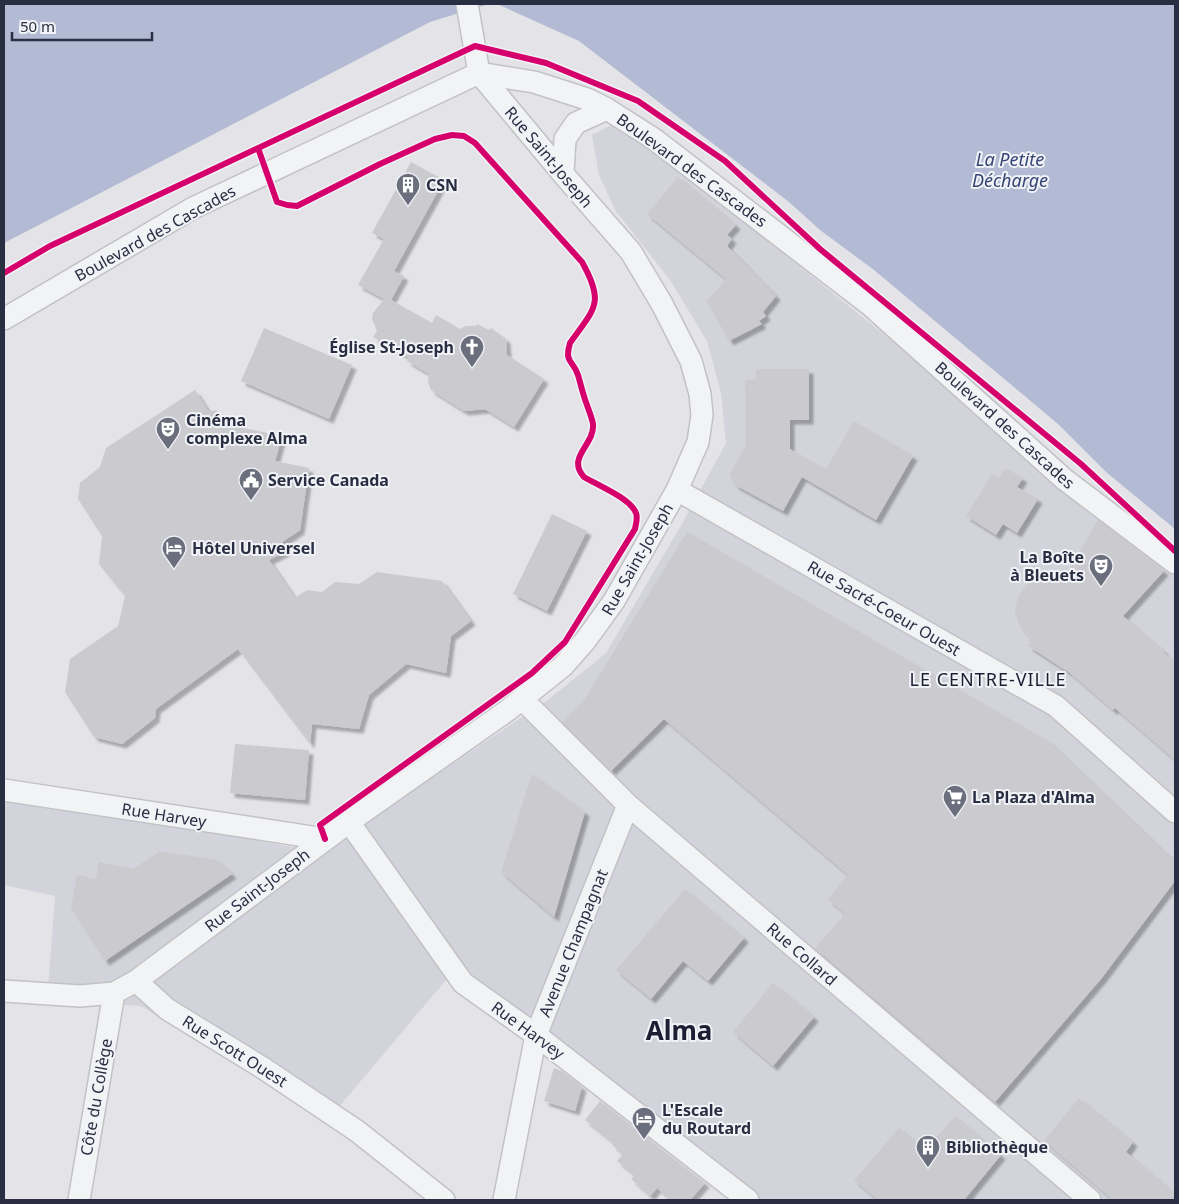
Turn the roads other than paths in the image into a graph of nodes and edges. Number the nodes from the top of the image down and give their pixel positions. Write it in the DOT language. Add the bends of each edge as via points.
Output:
graph roads {
  1 [pos="467,4"];
  2 [pos="480,73"];
  3 [pos="608,109"];
  4 [pos="563,174"];
  5 [pos="4,319"];
  6 [pos="677,490"];
  7 [pos="1175,563"];
  8 [pos="522,699"];
  9 [pos="4,790"];
  10 [pos="628,805"];
  11 [pos="1175,812"];
  12 [pos="349,822"];
  13 [pos="325,839"];
  14 [pos="136,981"];
  15 [pos="4,991"];
  16 [pos="114,993"];
  17 [pos="536,1035"];
  18 [pos="78,1200"];
  19 [pos="444,1200"];
  20 [pos="504,1200"];
  21 [pos="748,1200"];
  22 [pos="1090,1200"];
  1 -- 2 [label="street, Rue Saint-Joseph"];
  2 -- 3 [label="street, Boulevard des Cascades" via="534,82"];
  2 -- 4 [label="street, Rue Saint-Joseph"];
  2 -- 5 [label="street, Boulevard des Cascades" via="193,208"];
  3 -- 4 [label="street" via="576,123 566,139"];
  3 -- 7 [label="street, Boulevard des Cascades" via="654,139 870,305 1064,479"];
  4 -- 6 [label="street, Rue Saint-Joseph" via="631,252 691,361 702,415 698,442"];
  6 -- 8 [label="street, Rue Saint-Joseph" via="614,601 585,641 563,666"];
  6 -- 11 [label="street, Rue Sacré-Coeur Ouest" via="1056,706"];
  8 -- 10 [label="street, Rue Collard"];
  8 -- 12 [label="street, Rue Saint-Joseph"];
  9 -- 13 [label="street, Rue Harvey"];
  10 -- 17 [label="street, Avenue Champagnat"];
  10 -- 22 [label="street, Rue Collard"];
  12 -- 13 [label="street, Rue Saint-Joseph"];
  12 -- 17 [label="street, Rue Harvey" via="460,980"];
  13 -- 14 [label="street, Rue Saint-Joseph"];
  14 -- 16 [label="street"];
  14 -- 19 [label="street, Rue Scott Ouest" via="168,1009 357,1131"];
  15 -- 16 [label="street" via="80,996"];
  16 -- 18 [label="street, Côte du Collège"];
  17 -- 20 [label="street, Avenue Champagnat"];
  17 -- 21 [label="street, Rue Harvey"];
}
